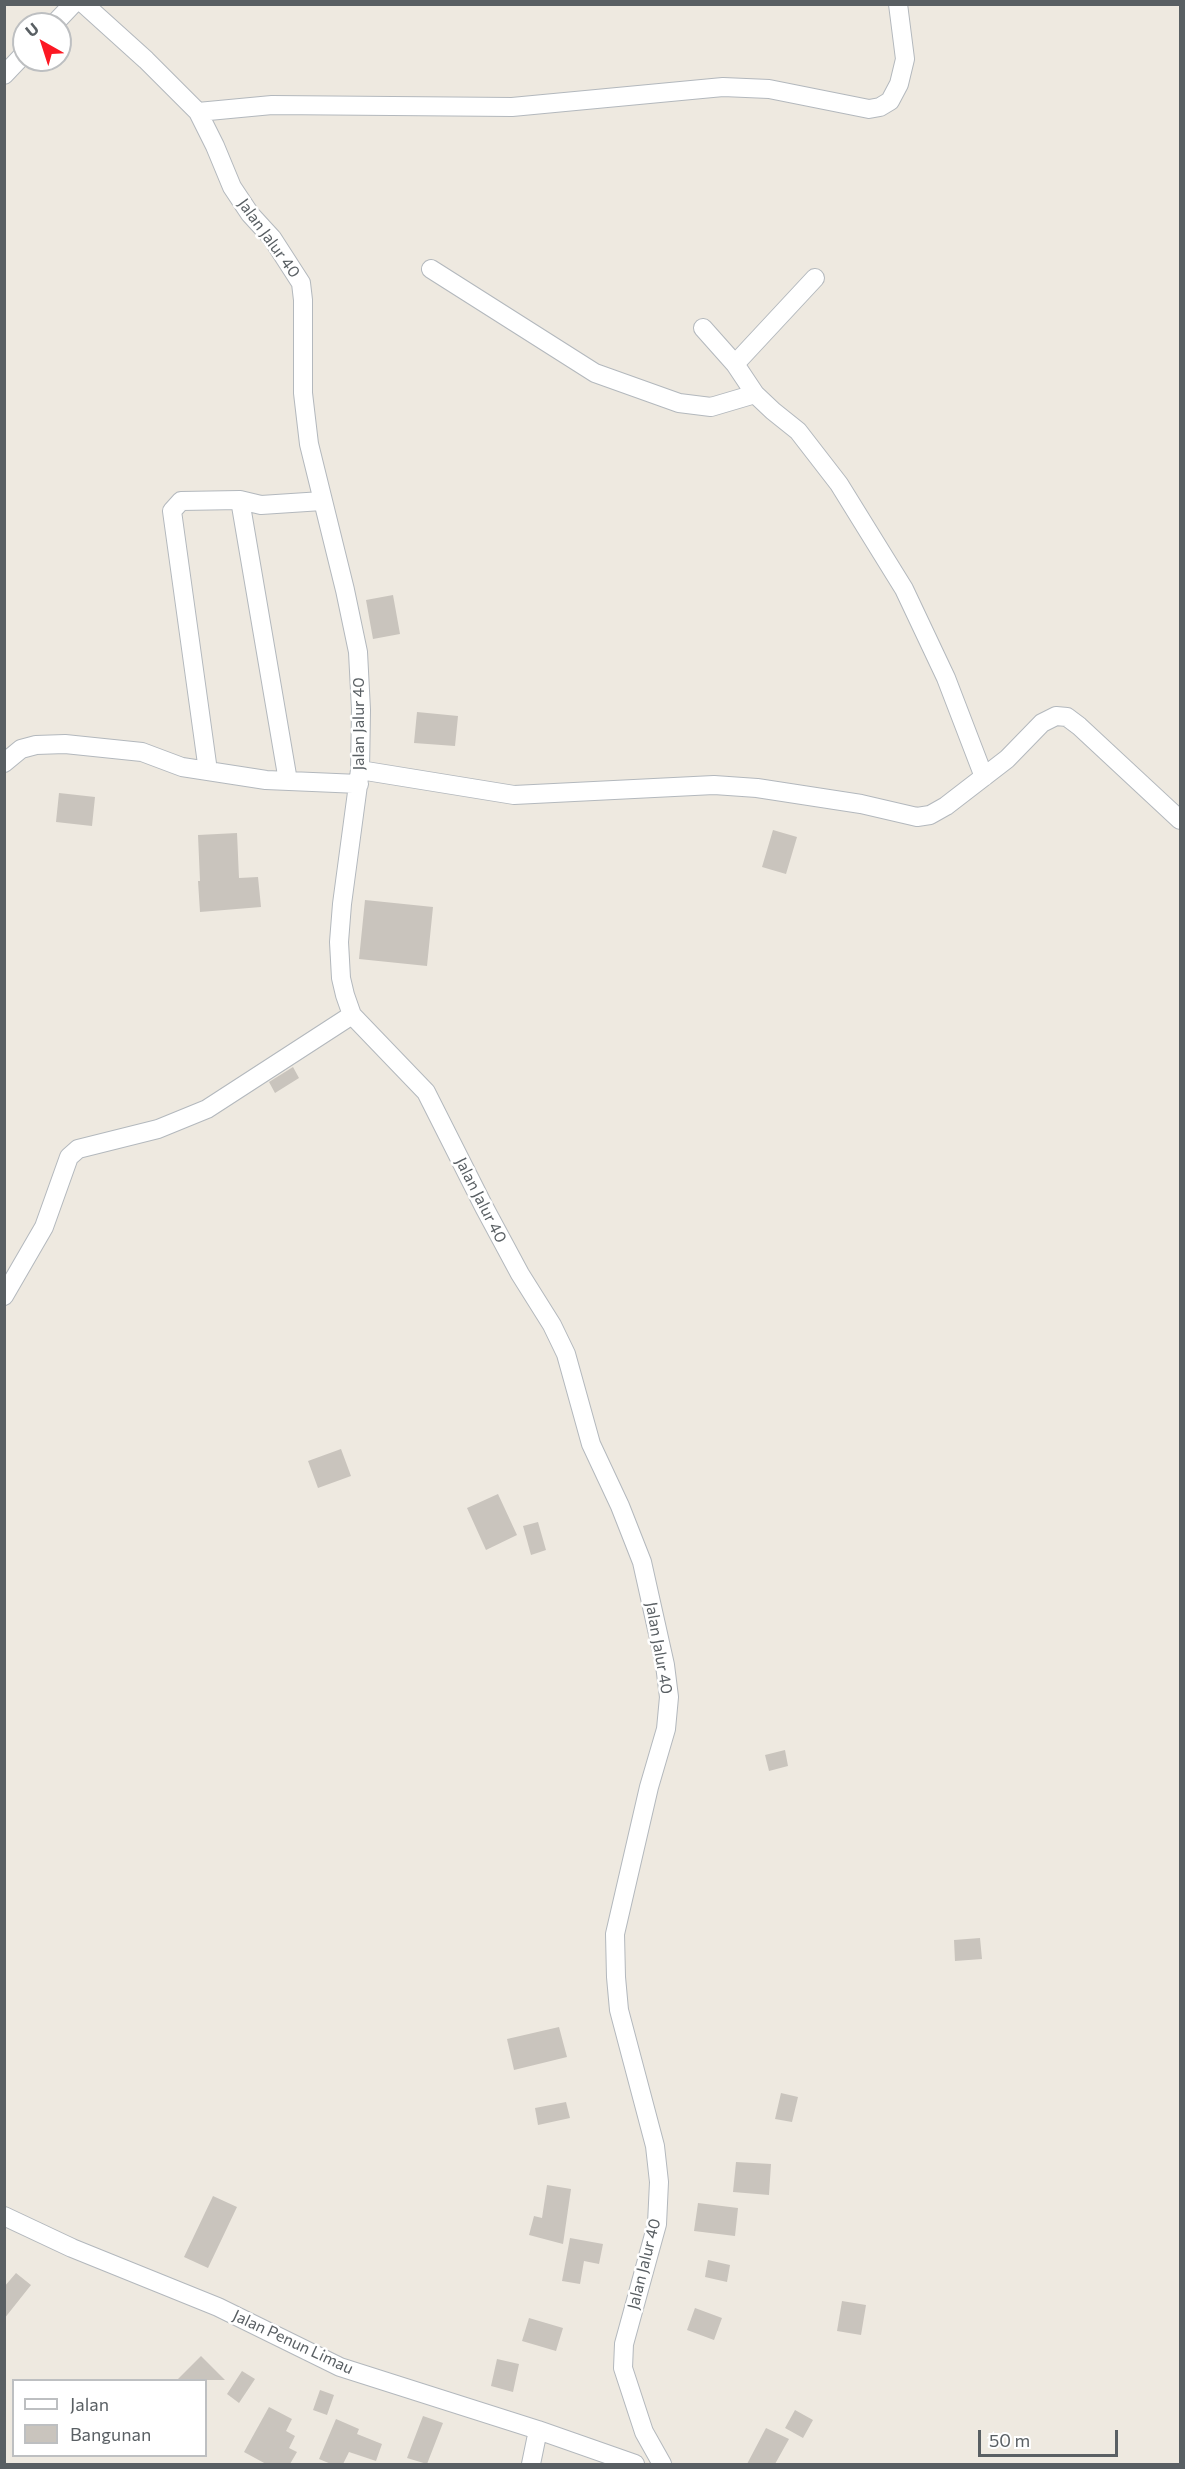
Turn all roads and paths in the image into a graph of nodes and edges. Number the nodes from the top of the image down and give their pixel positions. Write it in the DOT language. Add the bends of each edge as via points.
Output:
graph roads {
  1 [pos="84,4"];
  2 [pos="898,4"];
  3 [pos="198,112"];
  4 [pos="431,269"];
  5 [pos="815,278"];
  6 [pos="703,328"];
  7 [pos="735,364"];
  8 [pos="755,394"];
  9 [pos="240,500"];
  10 [pos="322,501"];
  11 [pos="4,762"];
  12 [pos="208,771"];
  13 [pos="359,777"];
  14 [pos="984,777"];
  15 [pos="288,781"];
  16 [pos="1180,820"];
  17 [pos="352,1015"];
  18 [pos="4,1296"];
  19 [pos="4,2216"];
  20 [pos="538,2430"];
  21 [pos="629,2462"];
  22 [pos="531,2464"];
  23 [pos="662,2464"];
  1 -- 3 [label="street, Jalan Jalur 40"];
  2 -- 3 [label="street" via="904,59 899,84 890,101 869,109 769,89 723,87 512,107 272,105"];
  3 -- 10 [label="street, Jalan Jalur 40" via="232,187 279,246 301,283 303,393"];
  4 -- 8 [label="street" via="594,373 679,403 711,408"];
  5 -- 7 [label="street"];
  6 -- 7 [label="street"];
  7 -- 8 [label="street"];
  8 -- 14 [label="street" via="798,430 839,484 904,589 946,678"];
  9 -- 10 [label="street" via="261,505"];
  9 -- 12 [label="street" via="181,501 172,511"];
  9 -- 15 [label="street"];
  10 -- 13 [label="street, Jalan Jalur 40" via="358,652"];
  11 -- 12 [label="street" via="21,749 65,744 142,752 182,767"];
  12 -- 15 [label="street"];
  13 -- 14 [label="street" via="514,795 714,785 861,804 917,817 930,815"];
  13 -- 15 [label="street"];
  13 -- 17 [label="street, Jalan Jalur 40" via="339,942 341,978"];
  14 -- 16 [label="street" via="1042,723 1056,716 1066,717"];
  17 -- 18 [label="street" via="207,1108 158,1129 78,1149 69,1157 44,1227"];
  17 -- 23 [label="street, Jalan Jalur 40" via="426,1092 484,1207 566,1354 591,1444 642,1562 665,1665 669,1697 666,1729 615,1934 619,2010 656,2146 659,2182 657,2224 624,2344 623,2368 644,2432"];
  19 -- 20 [label="street, Jalan Penun Limau" via="218,2307 340,2367"];
  20 -- 21 [label="street, Jalan Penun Limau"];
  20 -- 22 [label="street"];
}
